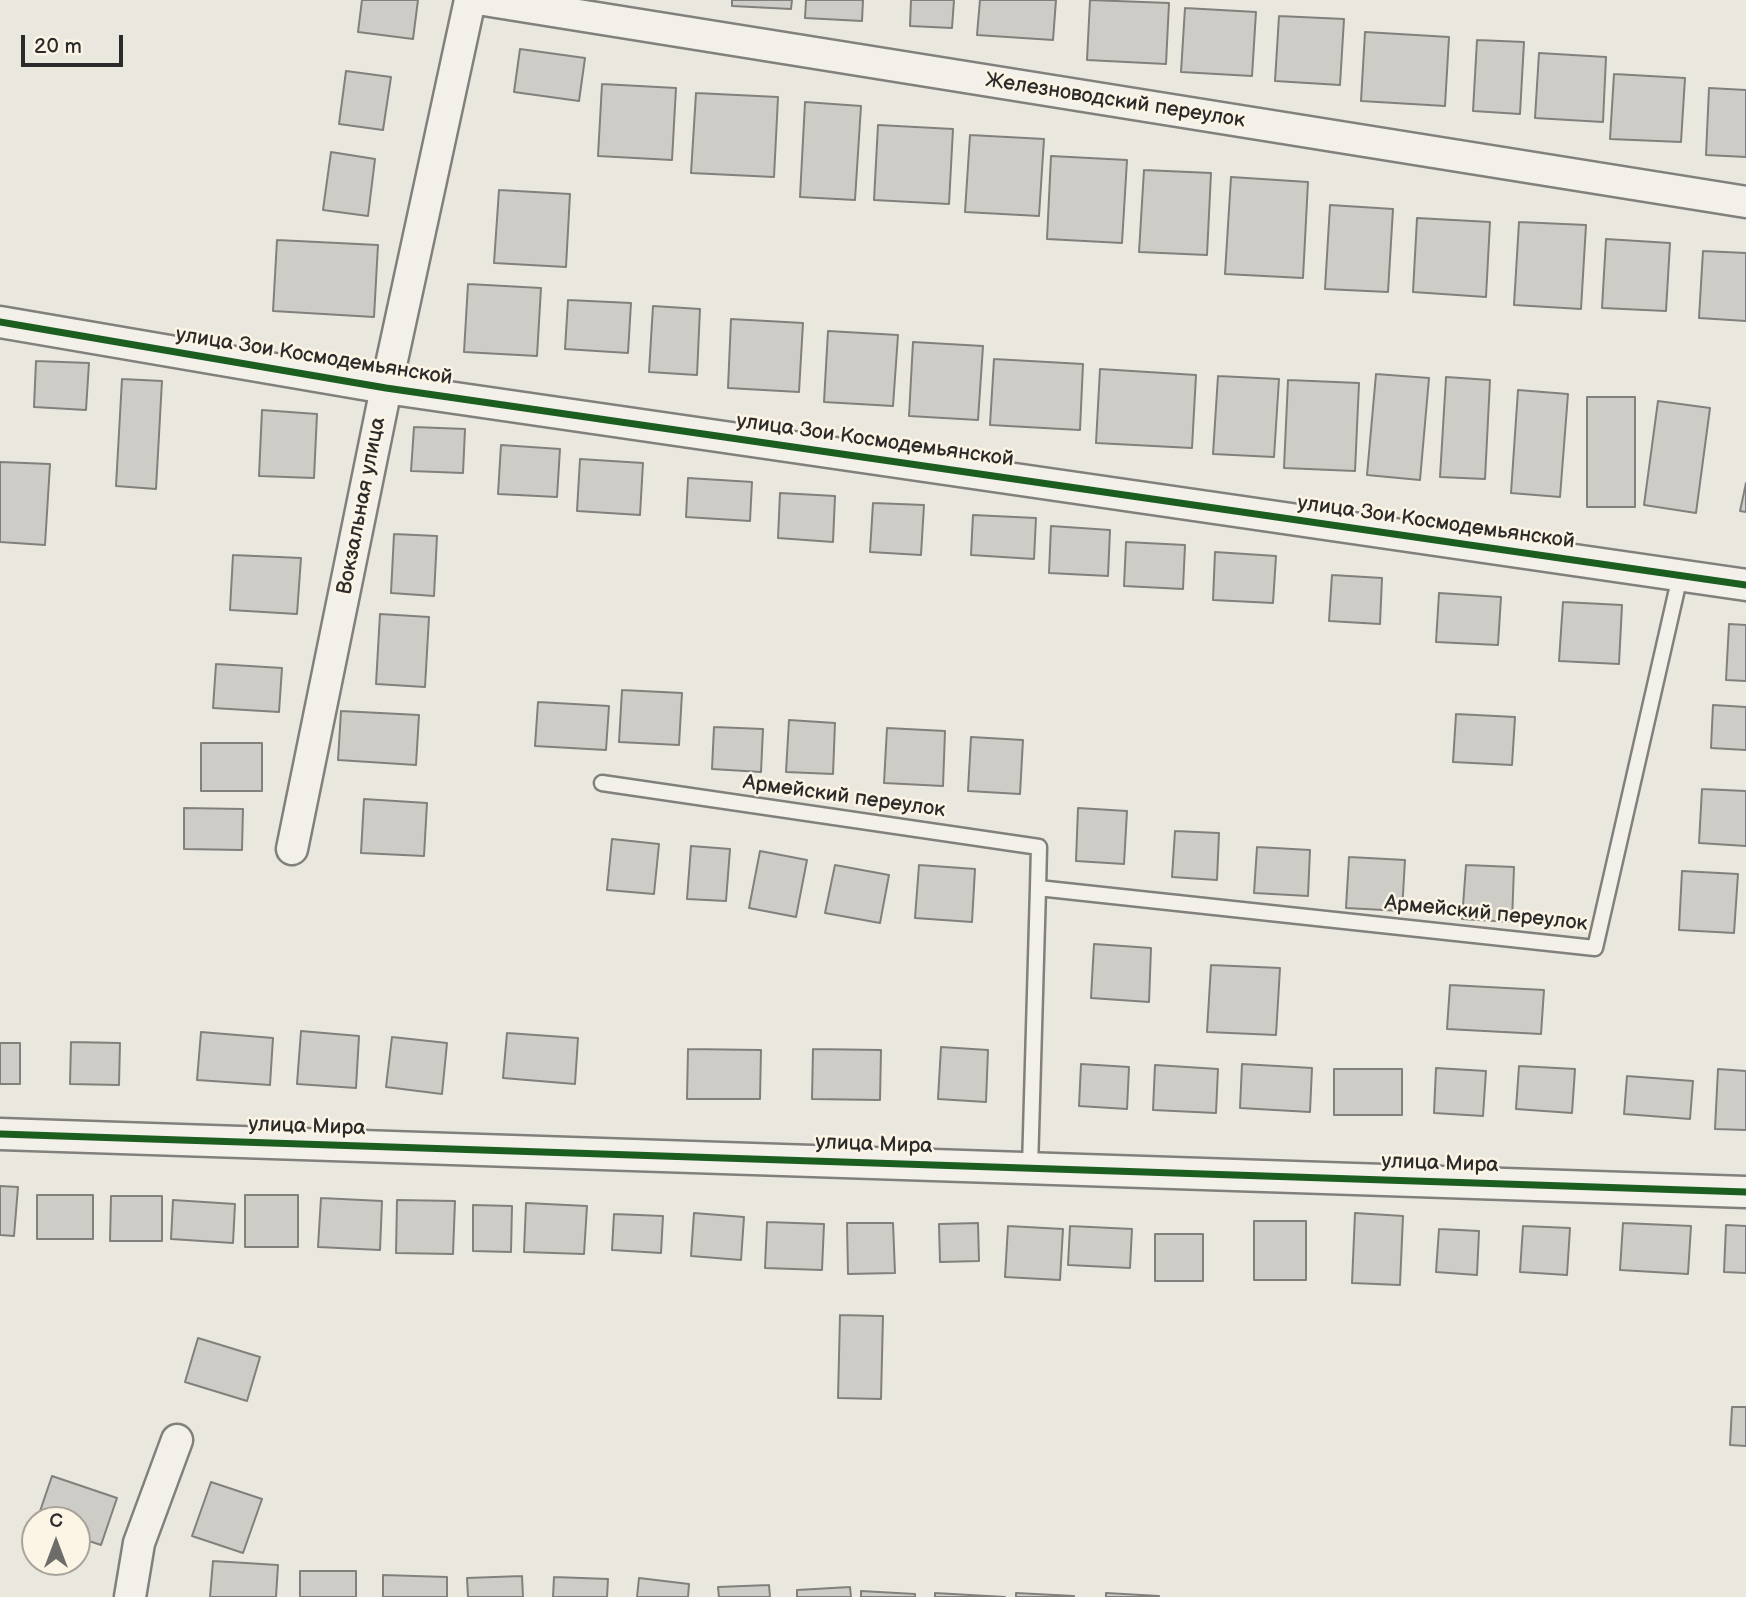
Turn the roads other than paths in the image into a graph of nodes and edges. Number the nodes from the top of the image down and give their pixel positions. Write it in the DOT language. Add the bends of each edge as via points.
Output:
graph roads {
  1 [pos="470,0"];
  2 [pos="484,0"];
  3 [pos="1746,202"];
  4 [pos="0,322"];
  5 [pos="386,388"];
  6 [pos="1680,576"];
  7 [pos="1746,585"];
  8 [pos="602,783"];
  9 [pos="292,849"];
  10 [pos="1038,888"];
  11 [pos="0,1134"];
  12 [pos="1030,1168"];
  13 [pos="1746,1192"];
  14 [pos="177,1440"];
  15 [pos="131,1597"];
  1 -- 5 [label="street, Вокзальная улица"];
  2 -- 3 [label="street, Железноводский переулок"];
  4 -- 5 [label="street, улица Зои Космодемьянской"];
  5 -- 6 [label="street, улица Зои Космодемьянской"];
  5 -- 9 [label="street, Вокзальная улица"];
  6 -- 7 [label="street, улица Зои Космодемьянской"];
  6 -- 10 [label="lane, Армейский переулок" via="1595,948"];
  8 -- 10 [label="lane, Армейский переулок" via="1039,847"];
  10 -- 12 [label="lane, Армейский переулок"];
  11 -- 12 [label="street, улица Мира"];
  12 -- 13 [label="street, улица Мира"];
  14 -- 15 [label="street" via="139,1543"];
}
